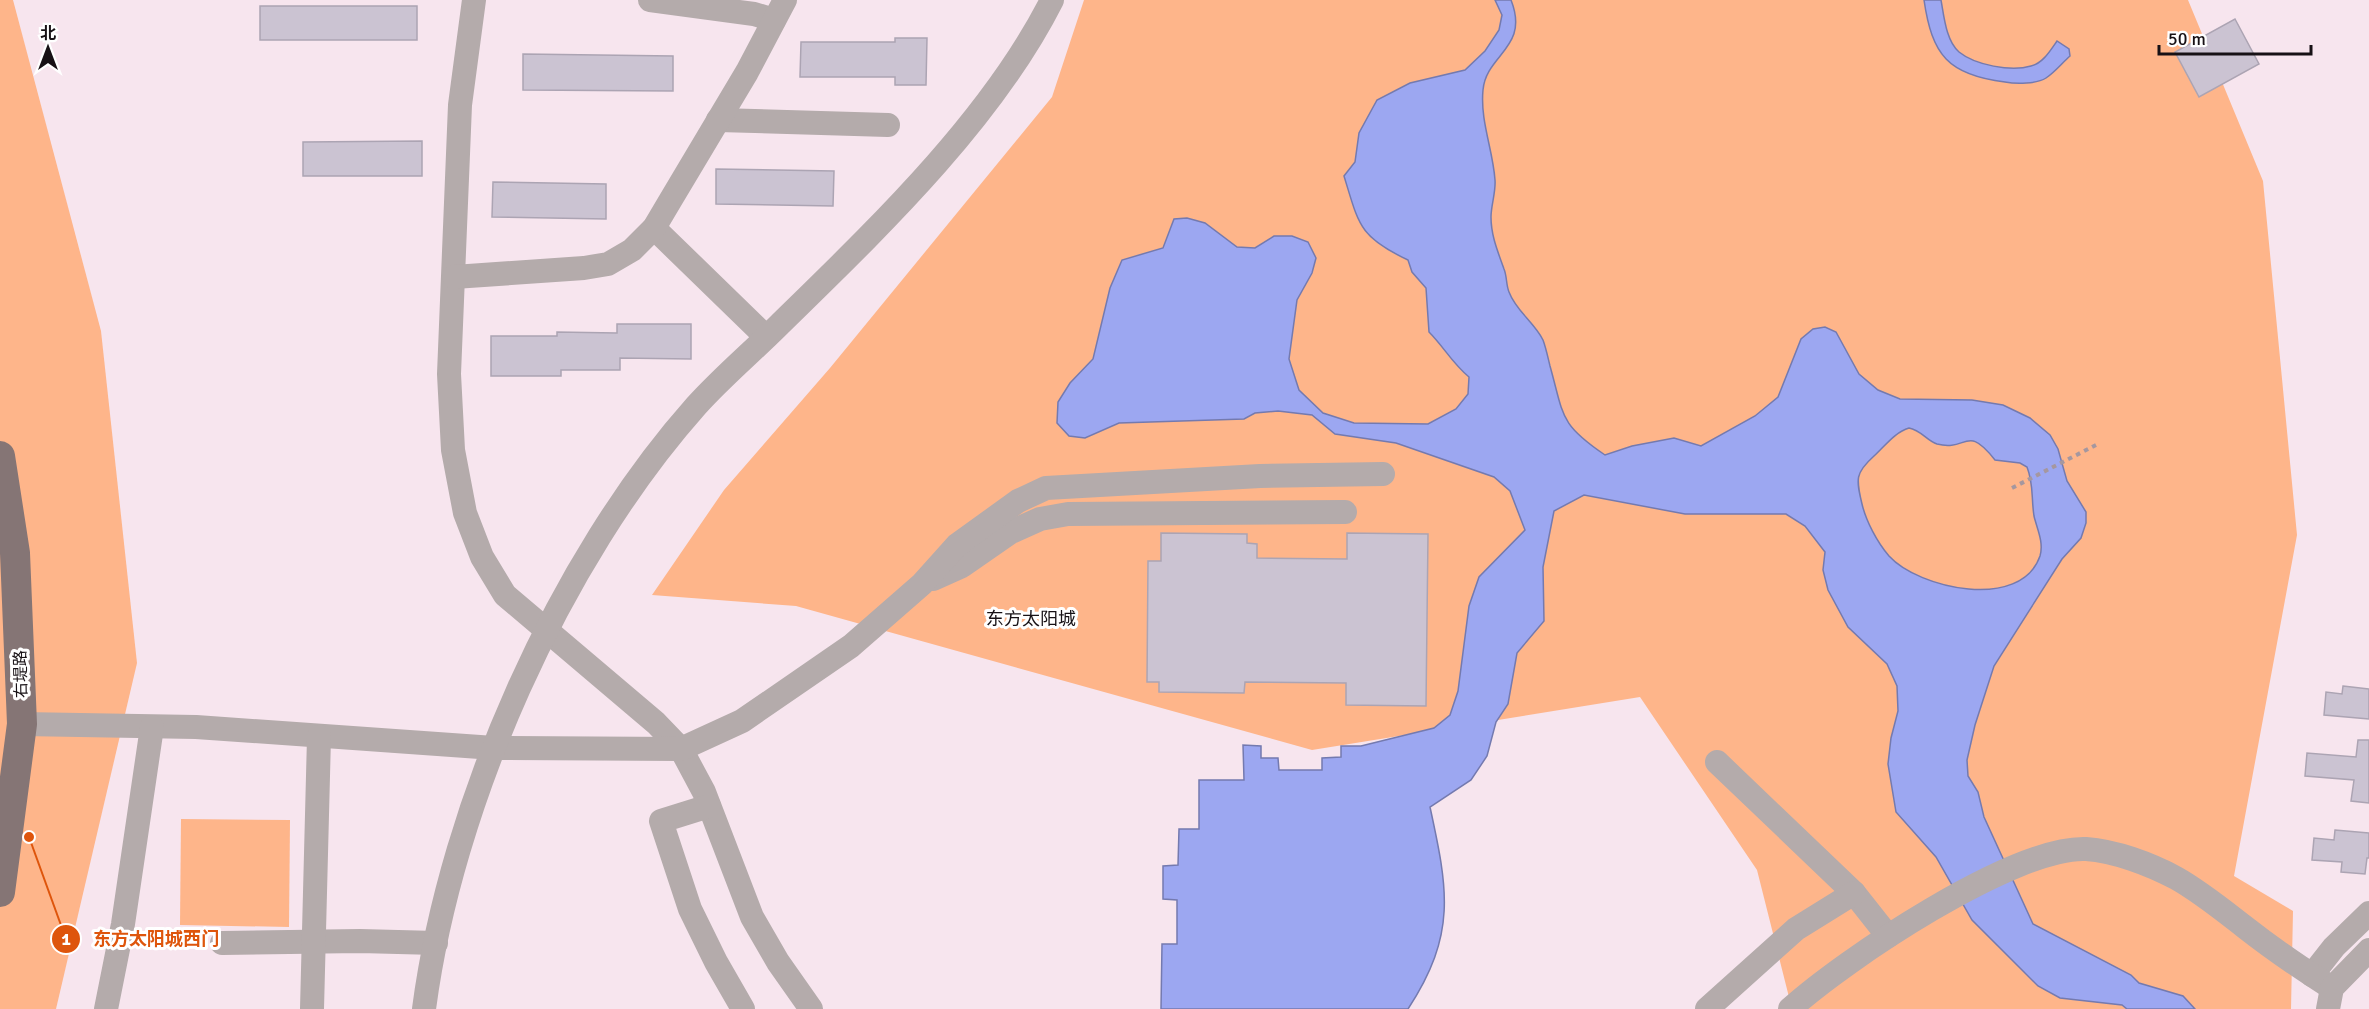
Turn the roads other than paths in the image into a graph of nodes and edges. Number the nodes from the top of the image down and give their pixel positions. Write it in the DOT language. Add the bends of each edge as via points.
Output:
graph roads {
  1 [pos="474,0"];
  2 [pos="650,0"];
  3 [pos="1052,0"];
  4 [pos="779,10"];
  5 [pos="718,120"];
  6 [pos="888,125"];
  7 [pos="654,228"];
  8 [pos="454,277"];
  9 [pos="766,337"];
  10 [pos="0,456"];
  11 [pos="1383,474"];
  12 [pos="1345,512"];
  13 [pos="922,584"];
  14 [pos="547,633"];
  15 [pos="22,724"];
  16 [pos="152,727"];
  17 [pos="318,737"];
  18 [pos="494,748"];
  19 [pos="681,749"];
  20 [pos="1717,762"];
  21 [pos="710,806"];
  22 [pos="0,892"];
  23 [pos="1854,893"];
  24 [pos="2369,913"];
  25 [pos="1888,936"];
  26 [pos="312,941"];
  27 [pos="222,943"];
  28 [pos="436,943"];
  29 [pos="2369,950"];
  30 [pos="2324,991"];
  31 [pos="106,1009"];
  32 [pos="312,1009"];
  33 [pos="424,1009"];
  34 [pos="743,1009"];
  35 [pos="810,1009"];
  36 [pos="1707,1009"];
  37 [pos="1790,1009"];
  1 -- 8 [label="street" via="460,105"];
  2 -- 4 [label="street" via="754,14"];
  3 -- 9 [label="street" via="981,113 856,249"];
  4 -- 5 [label="street"];
  5 -- 6 [label="street"];
  5 -- 7 [label="street"];
  7 -- 8 [label="street" via="632,250 608,264"];
  7 -- 9 [label="street"];
  8 -- 14 [label="street" via="449,374 453,450 465,513 482,557 505,595"];
  9 -- 14 [label="street" via="697,405 632,486"];
  10 -- 15 [label="main road, 右堤路" via="15,554"];
  11 -- 13 [label="street" via="1260,476 1046,488 1018,501 957,545"];
  12 -- 13 [label="street" via="1068,514 1040,519 1011,532 962,566"];
  13 -- 19 [label="street" via="851,646 742,721"];
  14 -- 18 [label="street"];
  14 -- 19 [label="street" via="656,723"];
  15 -- 16 [label="street"];
  15 -- 22 [label="main road, 右堤路"];
  16 -- 17 [label="street"];
  16 -- 31 [label="street" via="123,924"];
  17 -- 18 [label="street"];
  17 -- 26 [label="street"];
  18 -- 19 [label="street"];
  18 -- 28 [label="street" via="451,871"];
  19 -- 21 [label="street"];
  20 -- 23 [label="street"];
  21 -- 34 [label="street" via="661,821 690,909"];
  21 -- 35 [label="street" via="752,917"];
  23 -- 25 [label="street"];
  23 -- 36 [label="street" via="1796,929"];
  24 -- 30 [label="street" via="2334,947"];
  25 -- 30 [label="street" via="2019,865 2056,852 2085,849 2110,853 2176,878"];
  25 -- 37 [label="street"];
  26 -- 27 [label="street"];
  26 -- 28 [label="street"];
  26 -- 32 [label="street"];
  28 -- 33 [label="street"];
  29 -- 30 [label="street"];
}
